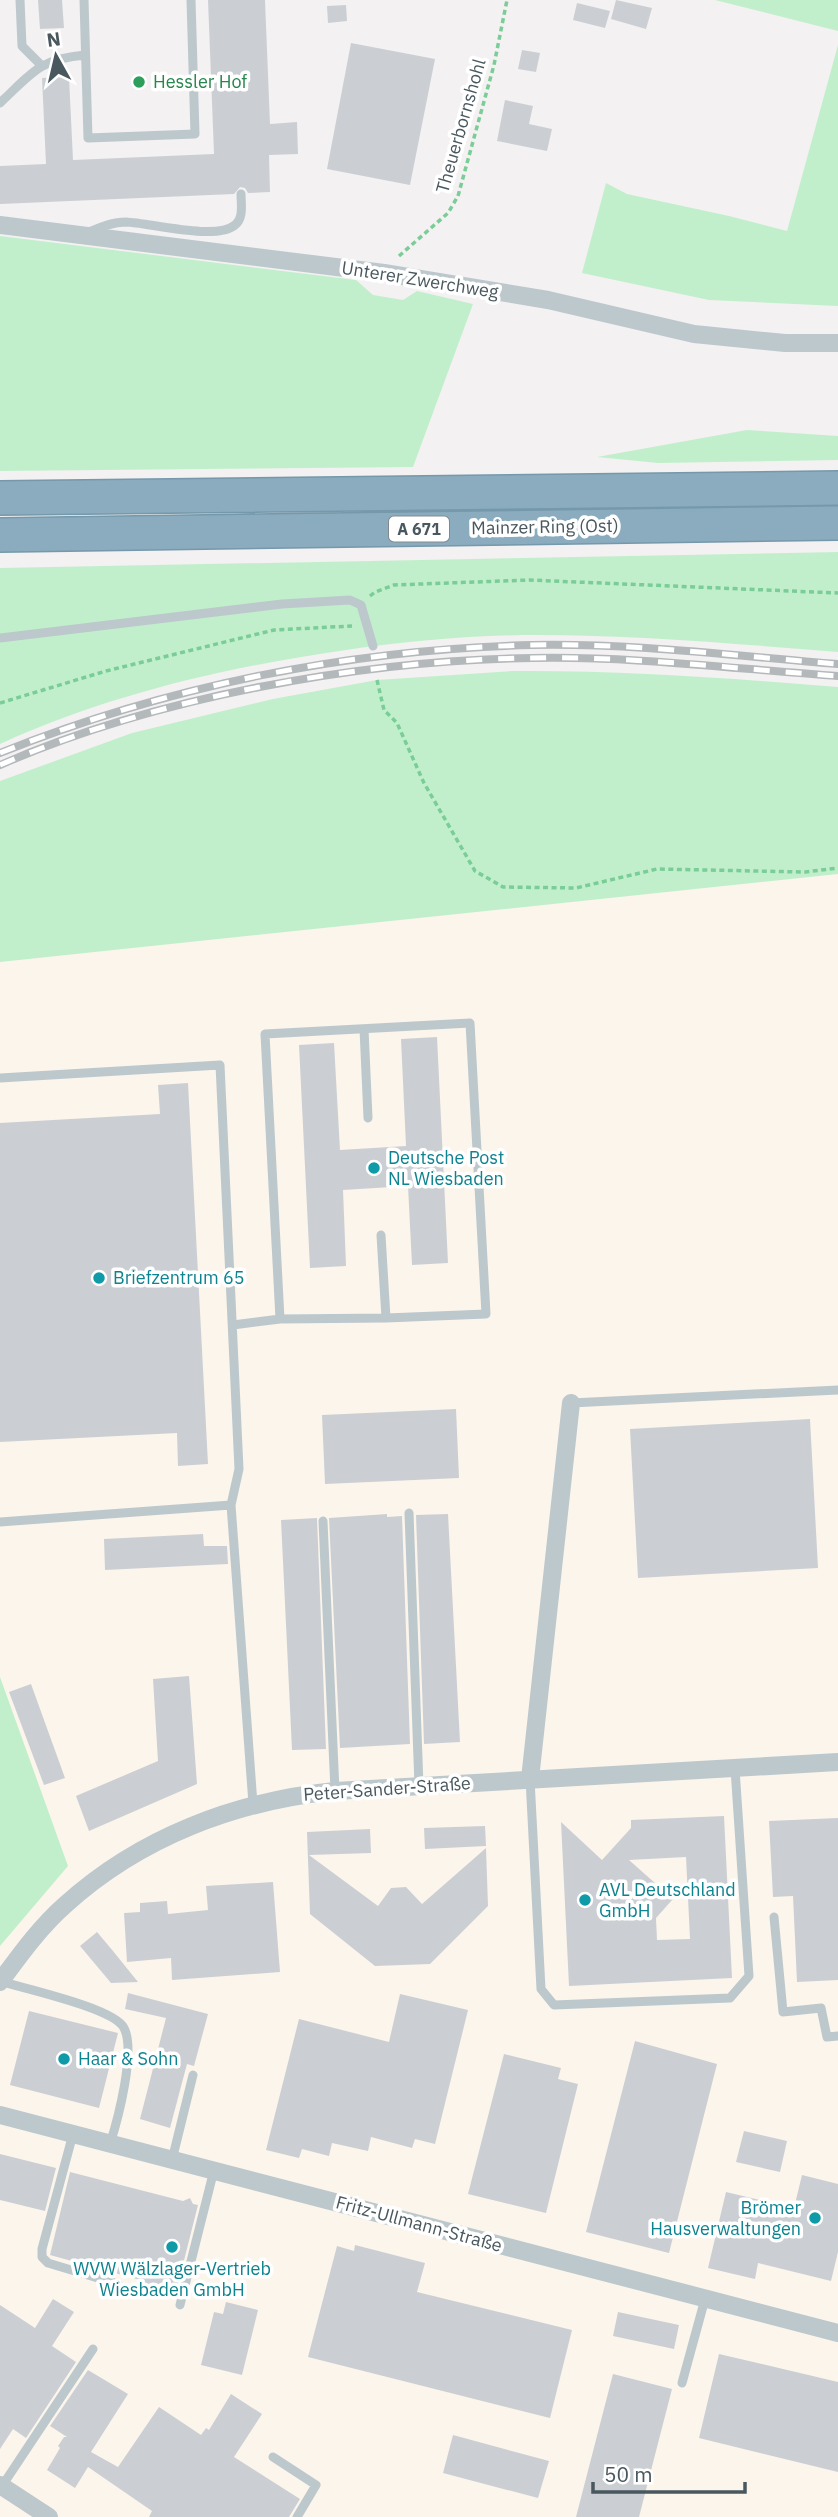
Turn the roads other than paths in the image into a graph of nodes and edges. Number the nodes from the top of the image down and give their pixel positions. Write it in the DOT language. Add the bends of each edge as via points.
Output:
graph roads {
  1 [pos="20,0"];
  2 [pos="84,0"];
  3 [pos="191,0"];
  4 [pos="85,55"];
  5 [pos="41,65"];
  6 [pos="0,103"];
  7 [pos="241,194"];
  8 [pos="0,225"];
  9 [pos="81,235"];
  10 [pos="838,343"];
  11 [pos="838,488"];
  12 [pos="0,498"];
  13 [pos="838,523"];
  14 [pos="0,535"];
  15 [pos="0,638"];
  16 [pos="373,646"];
  17 [pos="364,1029"];
  18 [pos="0,1077"];
  19 [pos="368,1118"];
  20 [pos="381,1235"];
  21 [pos="386,1318"];
  22 [pos="279,1319"];
  23 [pos="233,1325"];
  24 [pos="838,1390"];
  25 [pos="571,1403"];
  26 [pos="231,1505"];
  27 [pos="410,1513"];
  28 [pos="323,1521"];
  29 [pos="0,1522"];
  30 [pos="838,1762"];
  31 [pos="735,1769"];
  32 [pos="530,1779"];
  33 [pos="419,1786"];
  34 [pos="335,1791"];
  35 [pos="253,1804"];
  36 [pos="774,1917"];
  37 [pos="0,1982"];
  38 [pos="838,2036"];
  39 [pos="193,2075"];
  40 [pos="0,2115"];
  41 [pos="73,2134"];
  42 [pos="110,2144"];
  43 [pos="172,2160"];
  44 [pos="214,2171"];
  45 [pos="118,2284"];
  46 [pos="705,2299"];
  47 [pos="180,2305"];
  48 [pos="838,2333"];
  49 [pos="93,2349"];
  50 [pos="682,2383"];
  51 [pos="273,2457"];
  52 [pos="1,2486"];
  53 [pos="49,2517"];
  54 [pos="297,2517"];
  1 -- 5 [label="lane" via="22,46"];
  2 -- 4 [label="lane"];
  3 -- 4 [label="lane" via="195,134 88,138"];
  4 -- 5 [label="lane"];
  5 -- 6 [label="lane"];
  7 -- 9 [label="lane" via="241,216 225,230 123,222"];
  8 -- 9 [label="street, Unterer Zwerchweg"];
  9 -- 10 [label="street, Unterer Zwerchweg" via="384,273 548,300 694,334"];
  11 -- 12 [label="highway, Mainzer Ring (Ost) / A 671"];
  13 -- 14 [label="highway, Mainzer Ring (Ost) / A 671"];
  15 -- 16 [label="lane" via="350,600 361,605"];
  17 -- 19 [label="lane"];
  17 -- 21 [label="lane" via="470,1023 486,1314"];
  17 -- 22 [label="lane" via="265,1034"];
  18 -- 23 [label="lane" via="220,1065"];
  20 -- 21 [label="lane"];
  21 -- 22 [label="lane"];
  22 -- 23 [label="lane"];
  23 -- 26 [label="lane" via="239,1469"];
  24 -- 25 [label="lane"];
  25 -- 32 [label="street"];
  26 -- 29 [label="lane"];
  26 -- 35 [label="lane"];
  27 -- 33 [label="lane"];
  28 -- 34 [label="lane"];
  30 -- 31 [label="street, Peter-Sander-Straße"];
  31 -- 32 [label="street, Peter-Sander-Straße"];
  31 -- 32 [label="lane" via="749,1976 730,1998 554,2006 541,1989"];
  32 -- 33 [label="street, Peter-Sander-Straße"];
  33 -- 34 [label="street, Peter-Sander-Straße"];
  34 -- 35 [label="street, Peter-Sander-Straße"];
  35 -- 37 [label="street, Peter-Sander-Straße" via="185,1827 90,1884 30,1942"];
  36 -- 38 [label="lane" via="783,2012 821,2008 827,2037"];
  37 -- 42 [label="lane" via="109,2014 124,2027 127,2069"];
  39 -- 43 [label="lane"];
  40 -- 41 [label="street, Fritz-Ullmann-Straße"];
  41 -- 42 [label="street, Fritz-Ullmann-Straße"];
  41 -- 45 [label="lane" via="42,2257 48,2263"];
  42 -- 43 [label="street, Fritz-Ullmann-Straße"];
  43 -- 44 [label="street, Fritz-Ullmann-Straße"];
  44 -- 46 [label="street, Fritz-Ullmann-Straße"];
  44 -- 47 [label="lane"];
  46 -- 48 [label="street, Fritz-Ullmann-Straße"];
  46 -- 50 [label="lane"];
  49 -- 52 [label="lane"];
  51 -- 54 [label="lane" via="316,2485"];
  52 -- 53 [label="street"];
}
